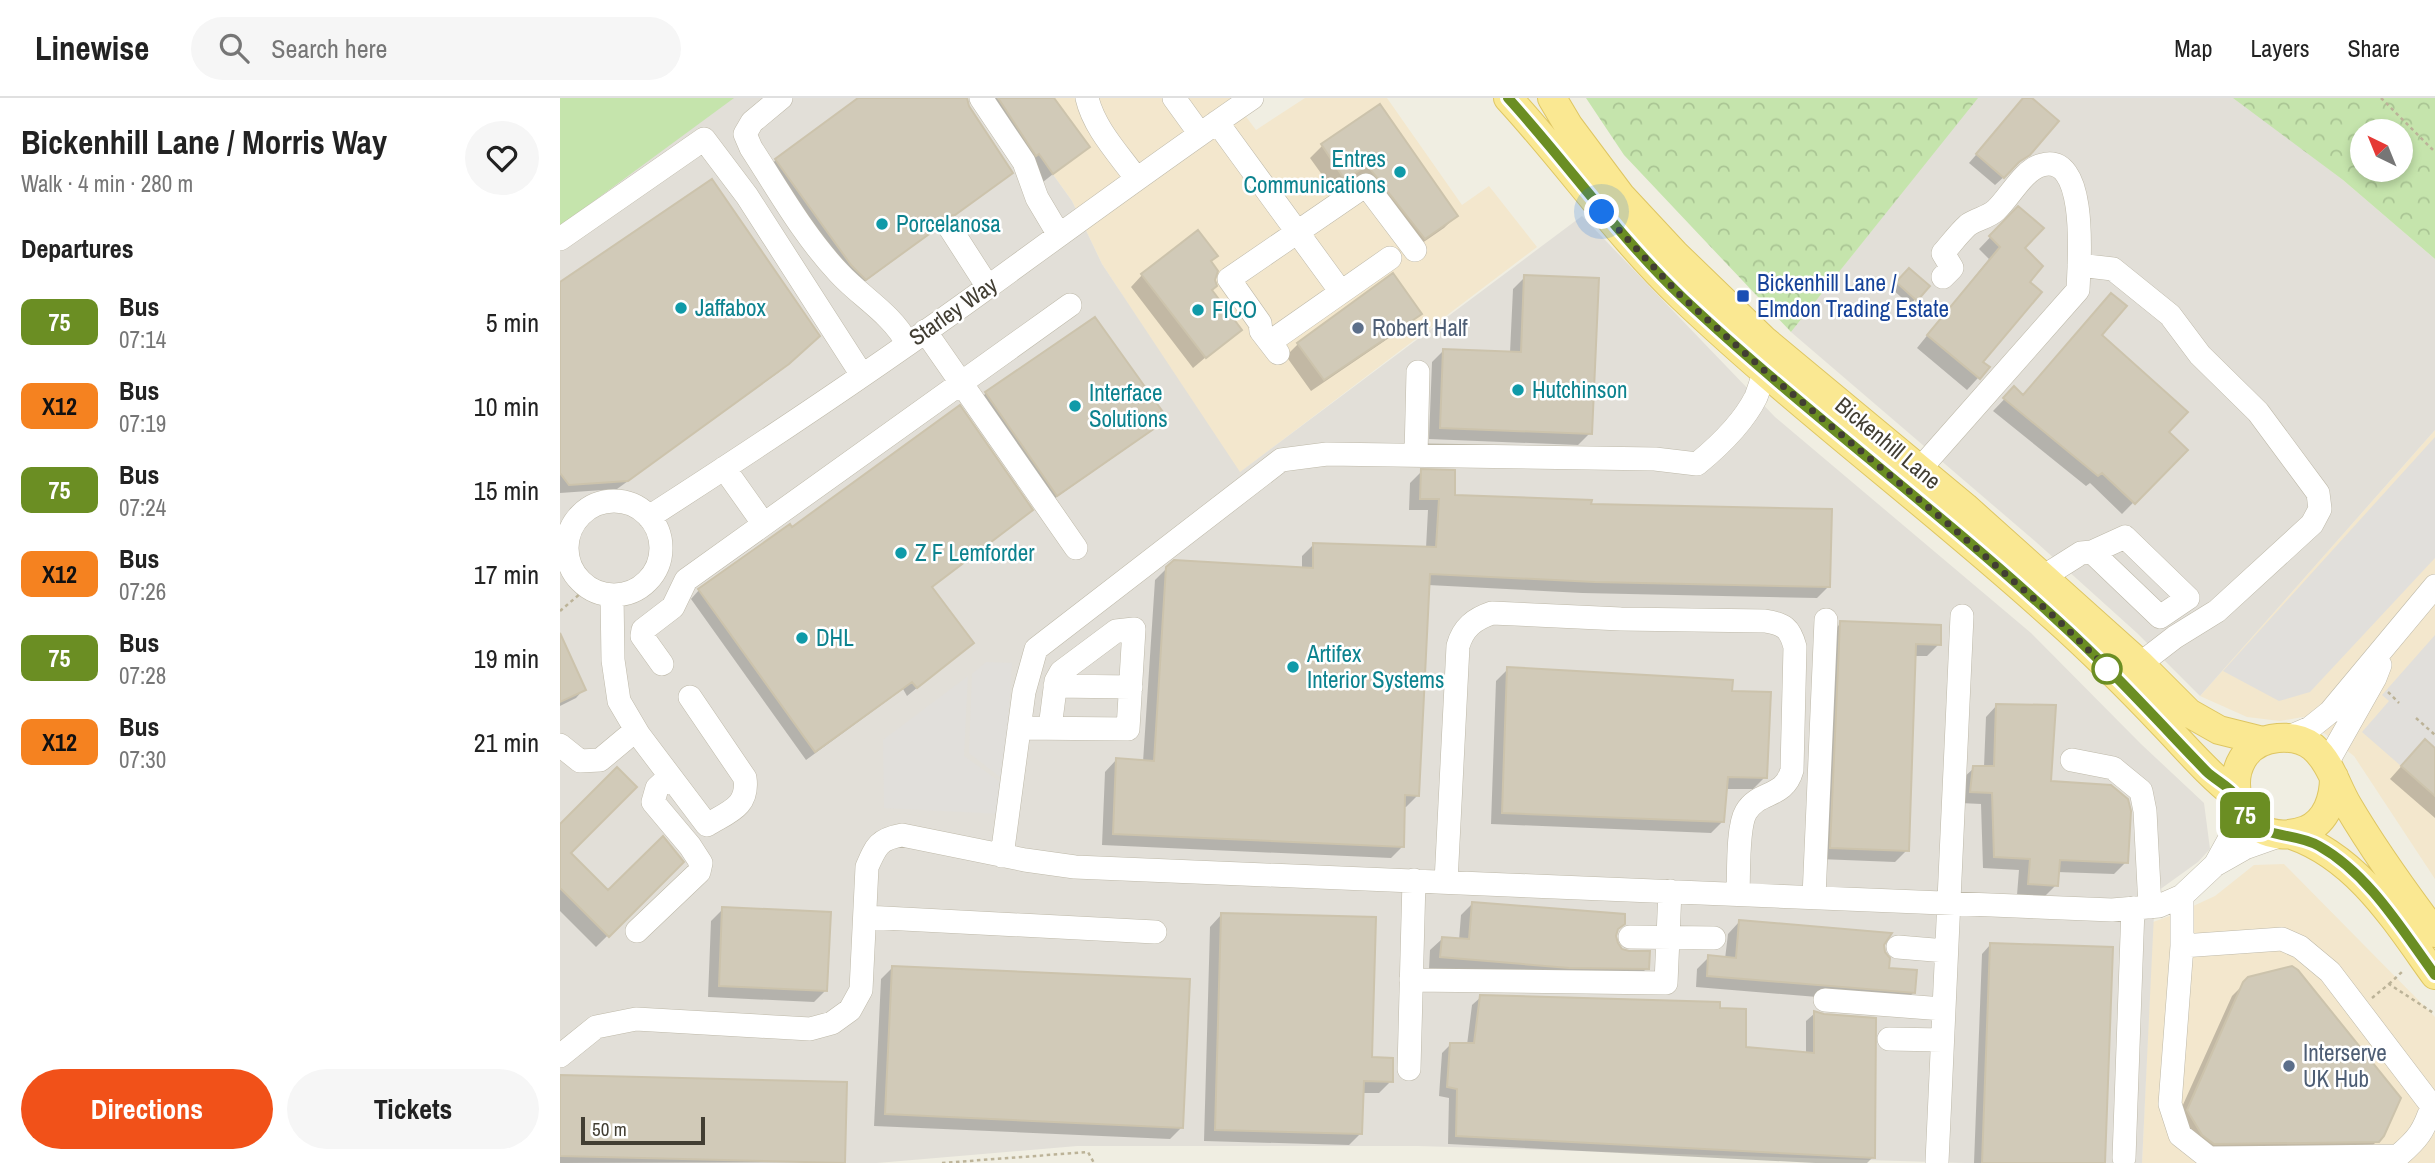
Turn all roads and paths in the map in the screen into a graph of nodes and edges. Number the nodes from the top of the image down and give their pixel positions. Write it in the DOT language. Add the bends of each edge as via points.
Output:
graph roads {
  1 [pos="781,98"];
  2 [pos="981,98"];
  3 [pos="1087,98"];
  4 [pos="1174,98"];
  5 [pos="1252,98"];
  6 [pos="1508,98"];
  7 [pos="1552,98"];
  8 [pos="2381,98"];
  9 [pos="1208,128"];
  10 [pos="2435,152"];
  11 [pos="1136,178"];
  12 [pos="950,228"];
  13 [pos="1059,234"];
  14 [pos="1297,234"];
  15 [pos="560,239"];
  16 [pos="1415,250"];
  17 [pos="1390,258"];
  18 [pos="2079,265"];
  19 [pos="1943,278"];
  20 [pos="988,287"];
  21 [pos="1340,292"];
  22 [pos="1070,305"];
  23 [pos="916,337"];
  24 [pos="1765,371"];
  25 [pos="1418,372"];
  26 [pos="862,375"];
  27 [pos="960,383"];
  28 [pos="1416,455"];
  29 [pos="724,468"];
  30 [pos="1919,470"];
  31 [pos="568,514"];
  32 [pos="649,517"];
  33 [pos="763,523"];
  34 [pos="563,547"];
  35 [pos="1076,548"];
  36 [pos="2092,552"];
  37 [pos="2043,577"];
  38 [pos="575,582"];
  39 [pos="2435,586"];
  40 [pos="612,594"];
  41 [pos="560,611"];
  42 [pos="2427,611"];
  43 [pos="1962,616"];
  44 [pos="1826,621"];
  45 [pos="2386,645"];
  46 [pos="662,664"];
  47 [pos="2140,664"];
  48 [pos="1055,686"];
  49 [pos="1131,687"];
  50 [pos="690,697"];
  51 [pos="2416,718"];
  52 [pos="1019,728"];
  53 [pos="1050,728"];
  54 [pos="636,730"];
  55 [pos="2435,735"];
  56 [pos="2276,739"];
  57 [pos="560,744"];
  58 [pos="2072,760"];
  59 [pos="2331,770"];
  60 [pos="670,776"];
  61 [pos="2237,800"];
  62 [pos="2286,835"];
  63 [pos="1002,856"];
  64 [pos="2215,865"];
  65 [pos="1414,880"];
  66 [pos="1447,882"];
  67 [pos="1670,891"];
  68 [pos="1738,894"];
  69 [pos="2182,895"];
  70 [pos="1814,897"];
  71 [pos="1948,902"];
  72 [pos="2141,907"];
  73 [pos="865,917"];
  74 [pos="636,931"];
  75 [pos="1155,932"];
  76 [pos="2435,933"];
  77 [pos="1668,936"];
  78 [pos="1630,937"];
  79 [pos="1714,938"];
  80 [pos="2182,946"];
  81 [pos="1898,947"];
  82 [pos="1946,951"];
  83 [pos="2404,970"];
  84 [pos="2435,975"];
  85 [pos="1411,980"];
  86 [pos="2389,984"];
  87 [pos="1825,1000"];
  88 [pos="1944,1009"];
  89 [pos="2358,1009"];
  90 [pos="2435,1014"];
  91 [pos="1889,1039"];
  92 [pos="1942,1040"];
  93 [pos="560,1056"];
  94 [pos="1409,1069"];
  95 [pos="2124,1158"];
  96 [pos="1937,1162"];
  97 [pos="942,1163"];
  98 [pos="1094,1163"];
  1 -- 23 [label="street" via="752,122 745,134 751,148 826,259 902,332"];
  2 -- 13 [label="street" via="1024,162 1037,198"];
  3 -- 11 [label="street" via="1100,128"];
  4 -- 9 [label="street"];
  5 -- 9 [label="street, Starley Way"];
  6 -- 24 [label="main road, Bickenhill Lane" via="1602,212 1672,287"];
  7 -- 30 [label="main road, Bickenhill Lane" via="1621,196 1675,254 1764,340"];
  8 -- 10 [label="path"];
  9 -- 11 [label="street, Starley Way"];
  9 -- 14 [label="street"];
  11 -- 13 [label="street, Starley Way"];
  12 -- 20 [label="street"];
  13 -- 20 [label="street, Starley Way"];
  14 -- 16 [label="street" via="1366,185"];
  14 -- 21 [label="street"];
  14 -- 21 [label="street" via="1229,279 1261,331 1274,348"];
  15 -- 26 [label="street" via="704,139 747,196"];
  17 -- 21 [label="street"];
  18 -- 19 [label="street" via="2075,189 2053,164 2041,165 2029,172 1994,212 1969,224 1943,253 1952,268"];
  18 -- 30 [label="street" via="2078,290"];
  18 -- 47 [label="street" via="2113,269 2169,315 2200,355 2258,412 2318,494 2320,509 2312,524 2217,611"];
  20 -- 23 [label="street, Starley Way"];
  22 -- 27 [label="street"];
  23 -- 26 [label="street, Starley Way"];
  23 -- 27 [label="street"];
  24 -- 28 [label="street" via="1741,418 1697,464 1655,459"];
  24 -- 61 [label="main road, Bickenhill Lane" via="2057,619"];
  25 -- 28 [label="street"];
  26 -- 29 [label="street, Starley Way"];
  27 -- 33 [label="street"];
  27 -- 35 [label="street"];
  28 -- 52 [label="street" via="1327,454 1281,460 1036,649"];
  29 -- 32 [label="street, Starley Way"];
  29 -- 33 [label="street"];
  30 -- 37 [label="main road, Bickenhill Lane"];
  31 -- 32 [label="street" via="615,500 629,503"];
  31 -- 34 [label="street"];
  32 -- 40 [label="street" via="661,547 653,572 639,587"];
  33 -- 46 [label="street" via="686,580 673,607 645,627 642,636"];
  34 -- 38 [label="street"];
  36 -- 37 [label="street" via="2081,553"];
  37 -- 47 [label="main road, Bickenhill Lane"];
  38 -- 40 [label="street"];
  38 -- 41 [label="path"];
  39 -- 42 [label="street"];
  40 -- 54 [label="street" via="619,701"];
  42 -- 45 [label="street"];
  43 -- 71 [label="street"];
  44 -- 70 [label="street"];
  45 -- 56 [label="street" via="2330,712 2311,728"];
  45 -- 59 [label="street"];
  47 -- 56 [label="main road, Bickenhill Lane" via="2208,726"];
  48 -- 49 [label="street"];
  48 -- 49 [label="street" via="1061,672 1091,648 1116,631 1134,629"];
  48 -- 53 [label="street"];
  49 -- 53 [label="street" via="1128,729"];
  50 -- 60 [label="street" via="745,778 747,792 743,801 707,825"];
  51 -- 55 [label="path"];
  52 -- 53 [label="street"];
  52 -- 63 [label="street"];
  54 -- 57 [label="street" via="600,760 580,761"];
  54 -- 60 [label="street"];
  56 -- 59 [label="main road" via="2307,743"];
  56 -- 61 [label="main road" via="2248,754 2241,764 2236,777"];
  58 -- 72 [label="street" via="2113,768 2141,791 2145,811"];
  59 -- 62 [label="main road" via="2334,788 2327,810 2312,827"];
  59 -- 76 [label="main road" via="2395,879"];
  60 -- 74 [label="street" via="657,788 653,802 701,863 698,872"];
  61 -- 62 [label="main road" via="2255,824"];
  61 -- 64 [label="street" via="2231,836"];
  62 -- 64 [label="street" via="2245,848"];
  62 -- 84 [label="main road" via="2312,842 2355,873"];
  63 -- 65 [label="street" via="1075,867"];
  63 -- 73 [label="street" via="902,835 885,838 867,867"];
  64 -- 69 [label="street"];
  65 -- 66 [label="street"];
  65 -- 85 [label="street"];
  66 -- 67 [label="street"];
  66 -- 68 [label="street" via="1458,646 1477,618 1492,613 1765,621 1782,624 1791,632 1795,647 1793,770 1781,790 1746,810"];
  67 -- 68 [label="street"];
  67 -- 77 [label="street"];
  68 -- 70 [label="street"];
  69 -- 72 [label="street" via="2159,906"];
  69 -- 80 [label="street"];
  70 -- 71 [label="street"];
  71 -- 72 [label="street"];
  71 -- 82 [label="street"];
  72 -- 95 [label="street"];
  73 -- 75 [label="street"];
  73 -- 93 [label="street" via="862,990 850,1010 832,1023 810,1029 636,1019 596,1027"];
  77 -- 78 [label="street"];
  77 -- 79 [label="street"];
  77 -- 85 [label="street" via="1666,983"];
  80 -- 89 [label="street" via="2282,939 2300,947 2330,972"];
  80 -- 89 [label="street" via="2170,1104 2180,1135 2209,1158 2398,1156 2419,1138 2431,1106"];
  81 -- 82 [label="street"];
  82 -- 88 [label="street"];
  83 -- 86 [label="path"];
  85 -- 94 [label="street"];
  86 -- 89 [label="path"];
  86 -- 90 [label="path"];
  87 -- 88 [label="street"];
  88 -- 92 [label="street"];
  91 -- 92 [label="street"];
  92 -- 96 [label="street"];
  97 -- 98 [label="path" via="1088,1152"];
}
